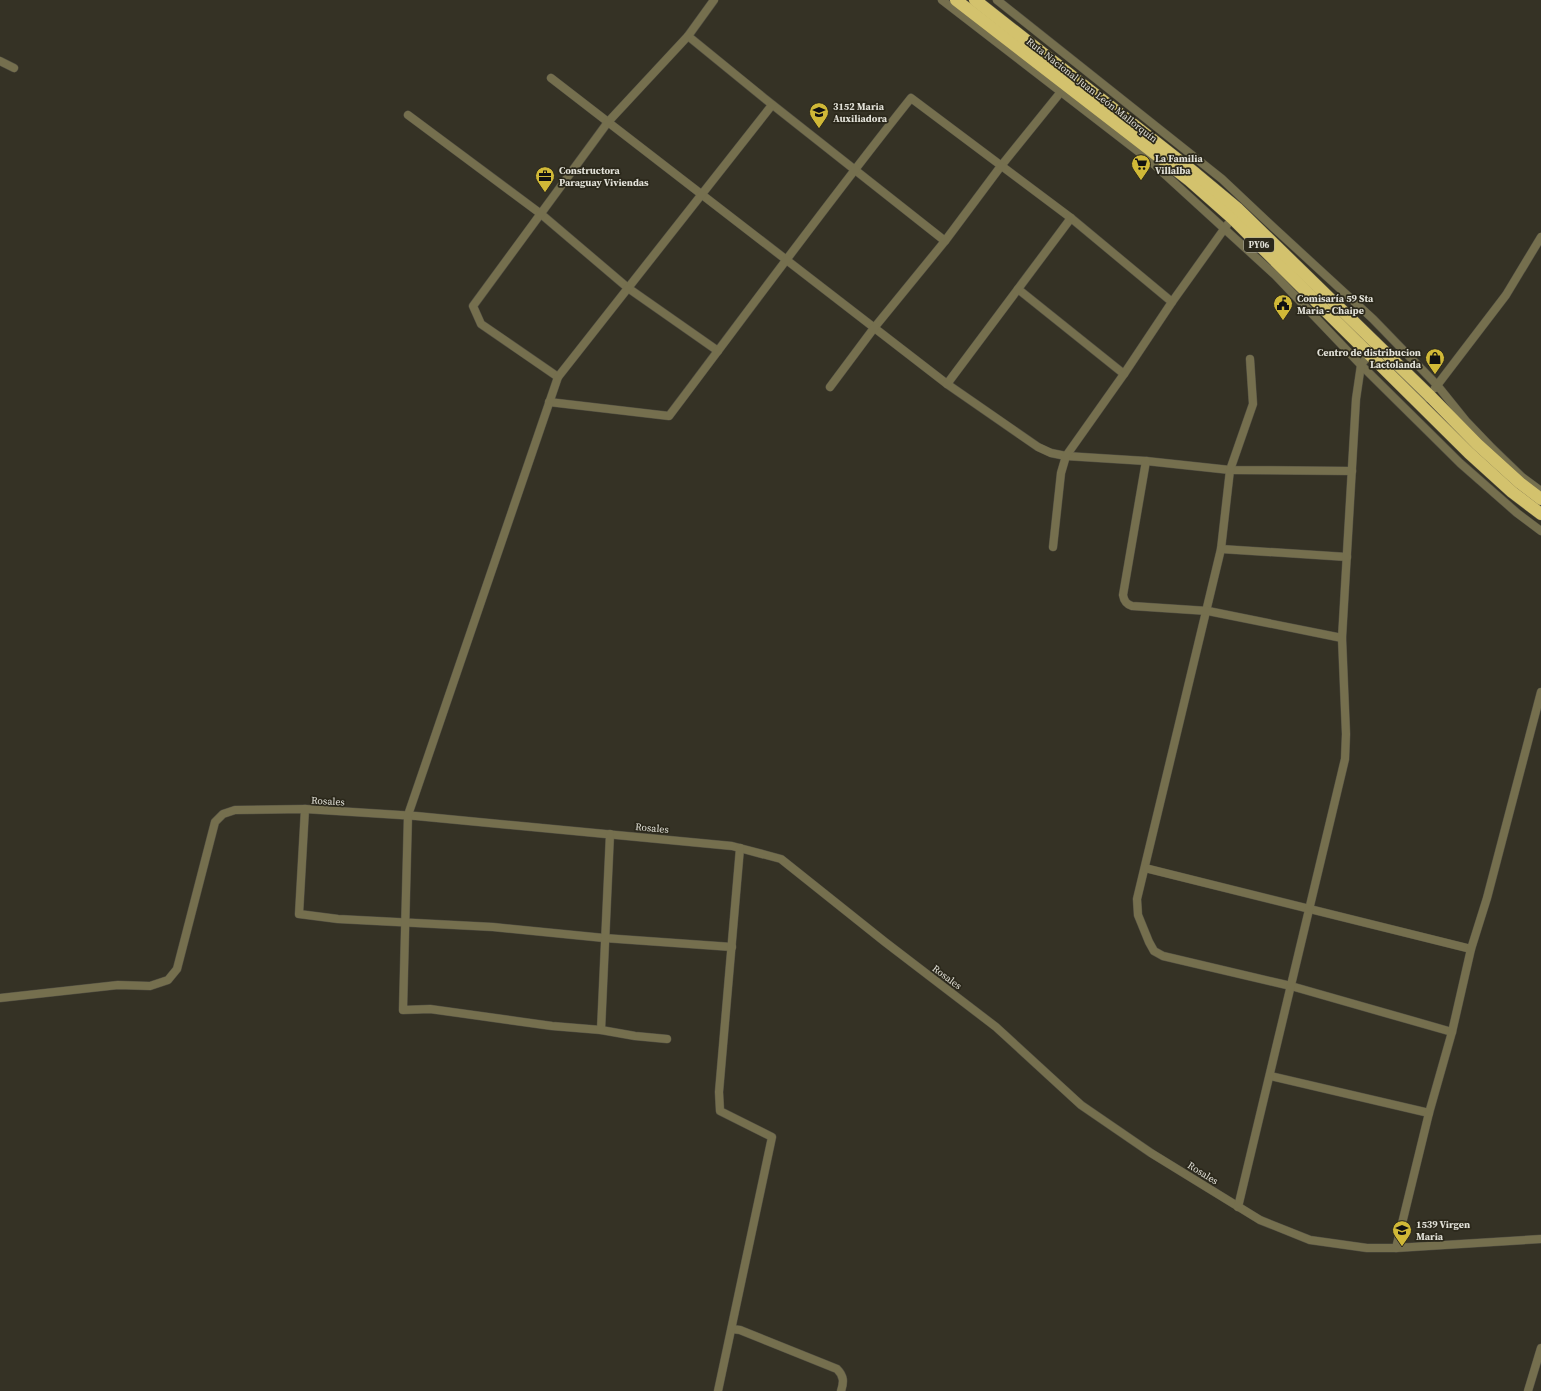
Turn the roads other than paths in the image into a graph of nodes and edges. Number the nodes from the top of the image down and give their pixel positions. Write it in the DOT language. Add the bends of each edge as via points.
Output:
graph roads {
  1 [pos="714,0"];
  2 [pos="942,0"];
  3 [pos="956,0"];
  4 [pos="975,0"];
  5 [pos="997,0"];
  6 [pos="688,36"];
  7 [pos="0,61"];
  8 [pos="14,68"];
  9 [pos="550,78"];
  10 [pos="1067,85"];
  11 [pos="772,104"];
  12 [pos="408,115"];
  13 [pos="608,122"];
  14 [pos="1001,166"];
  15 [pos="854,169"];
  16 [pos="701,194"];
  17 [pos="1237,208"];
  18 [pos="541,214"];
  19 [pos="1071,218"];
  20 [pos="1224,228"];
  21 [pos="1541,237"];
  22 [pos="945,241"];
  23 [pos="787,260"];
  24 [pos="628,288"];
  25 [pos="1018,289"];
  26 [pos="1172,302"];
  27 [pos="874,328"];
  28 [pos="1356,340"];
  29 [pos="718,351"];
  30 [pos="1369,354"];
  31 [pos="1250,359"];
  32 [pos="1361,365"];
  33 [pos="1124,374"];
  34 [pos="558,377"];
  35 [pos="947,384"];
  36 [pos="1437,385"];
  37 [pos="830,387"];
  38 [pos="1428,396"];
  39 [pos="549,402"];
  40 [pos="1456,441"];
  41 [pos="1066,456"];
  42 [pos="1146,461"];
  43 [pos="1230,470"];
  44 [pos="1352,471"];
  45 [pos="1541,491"];
  46 [pos="1541,499"];
  47 [pos="1541,514"];
  48 [pos="1541,531"];
  49 [pos="1053,547"];
  50 [pos="1221,549"];
  51 [pos="1347,557"];
  52 [pos="1208,612"];
  53 [pos="1342,638"];
  54 [pos="1541,692"];
  55 [pos="305,809"];
  56 [pos="408,815"];
  57 [pos="610,834"];
  58 [pos="740,848"];
  59 [pos="1145,868"];
  60 [pos="1310,909"];
  61 [pos="405,922"];
  62 [pos="604,938"];
  63 [pos="732,947"];
  64 [pos="1471,949"];
  65 [pos="1291,986"];
  66 [pos="0,998"];
  67 [pos="601,1030"];
  68 [pos="1452,1032"];
  69 [pos="667,1039"];
  70 [pos="1270,1076"];
  71 [pos="1429,1113"];
  72 [pos="1238,1207"];
  73 [pos="1541,1239"];
  74 [pos="1396,1248"];
  75 [pos="732,1329"];
  76 [pos="1541,1348"];
  77 [pos="718,1391"];
  78 [pos="841,1391"];
  79 [pos="1528,1391"];
  1 -- 6 [label="street"];
  2 -- 10 [label="street"];
  3 -- 10 [label="highway, Ruta Nacional Juan León Mallorquín / PY06"];
  4 -- 10 [label="highway, Ruta Nacional Juan León Mallorquín / PY06"];
  5 -- 17 [label="street" via="1216,174"];
  6 -- 11 [label="street"];
  6 -- 13 [label="street"];
  7 -- 8 [label="street"];
  9 -- 13 [label="street"];
  10 -- 14 [label="street"];
  10 -- 17 [label="highway, Ruta Nacional Juan León Mallorquín / PY06" via="1195,173"];
  10 -- 20 [label="street"];
  11 -- 15 [label="street"];
  11 -- 16 [label="street"];
  12 -- 18 [label="street"];
  13 -- 16 [label="street"];
  13 -- 18 [label="street"];
  14 -- 15 [label="street" via="911,98"];
  14 -- 19 [label="street"];
  14 -- 22 [label="street"];
  15 -- 22 [label="street"];
  15 -- 23 [label="street"];
  16 -- 23 [label="street"];
  16 -- 24 [label="street"];
  17 -- 20 [label="street"];
  17 -- 28 [label="highway, Ruta Nacional Juan León Mallorquín / PY06"];
  17 -- 36 [label="street" via="1373,319"];
  17 -- 38 [label="highway, Ruta Nacional Juan León Mallorquín / PY06"];
  18 -- 24 [label="street"];
  18 -- 34 [label="street" via="473,306 481,324"];
  19 -- 25 [label="street"];
  19 -- 26 [label="street"];
  20 -- 26 [label="street"];
  20 -- 32 [label="street" via="1280,280"];
  21 -- 36 [label="street" via="1506,295"];
  22 -- 27 [label="street"];
  23 -- 27 [label="street"];
  23 -- 29 [label="street"];
  24 -- 29 [label="street"];
  24 -- 34 [label="street"];
  25 -- 33 [label="street"];
  25 -- 35 [label="street"];
  26 -- 33 [label="street"];
  27 -- 35 [label="street"];
  27 -- 37 [label="street"];
  28 -- 30 [label="highway, Ruta Nacional Juan León Mallorquín / PY06"];
  28 -- 38 [label="street" via="1371,347 1422,397"];
  29 -- 39 [label="street" via="668,416"];
  30 -- 32 [label="street"];
  30 -- 40 [label="highway, Ruta Nacional Juan León Mallorquín / PY06"];
  31 -- 43 [label="street" via="1253,404"];
  32 -- 44 [label="street" via="1356,399"];
  32 -- 48 [label="street" via="1460,463"];
  33 -- 41 [label="street"];
  34 -- 39 [label="street"];
  35 -- 41 [label="street" via="1038,447"];
  36 -- 38 [label="street"];
  36 -- 45 [label="street" via="1491,447 1522,477"];
  38 -- 40 [label="street" via="1450,425"];
  38 -- 46 [label="highway, Ruta Nacional Juan León Mallorquín / PY06" via="1496,462"];
  39 -- 56 [label="street"];
  40 -- 47 [label="highway, Ruta Nacional Juan León Mallorquín / PY06"];
  41 -- 42 [label="street"];
  41 -- 49 [label="street" via="1061,473"];
  42 -- 43 [label="street"];
  42 -- 52 [label="street" via="1124,600 1132,606"];
  43 -- 44 [label="street"];
  43 -- 50 [label="street"];
  44 -- 51 [label="street"];
  50 -- 51 [label="street"];
  50 -- 52 [label="street"];
  51 -- 53 [label="street"];
  52 -- 53 [label="street"];
  52 -- 59 [label="street"];
  53 -- 60 [label="street" via="1345,759"];
  54 -- 64 [label="street" via="1487,898"];
  55 -- 56 [label="street, Rosales"];
  55 -- 61 [label="street" via="299,914"];
  55 -- 66 [label="street, Rosales" via="235,810 223,814 215,822 177,969 168,980 150,986 118,985"];
  56 -- 57 [label="street, Rosales"];
  56 -- 61 [label="street"];
  57 -- 58 [label="street, Rosales"];
  57 -- 62 [label="street"];
  58 -- 63 [label="street"];
  58 -- 72 [label="street, Rosales" via="782,859 996,1027 1082,1105"];
  59 -- 60 [label="street"];
  59 -- 65 [label="street" via="1137,907 1154,951 1163,956"];
  60 -- 64 [label="street"];
  60 -- 65 [label="street"];
  61 -- 62 [label="street" via="493,927"];
  61 -- 67 [label="street" via="403,1010 430,1009 552,1026"];
  62 -- 63 [label="street"];
  62 -- 67 [label="street"];
  63 -- 75 [label="street" via="719,1092 720,1111 772,1137"];
  64 -- 68 [label="street"];
  65 -- 68 [label="street"];
  65 -- 70 [label="street"];
  67 -- 69 [label="street"];
  68 -- 71 [label="street"];
  70 -- 71 [label="street"];
  70 -- 72 [label="street"];
  71 -- 74 [label="street"];
  72 -- 74 [label="street, Rosales" via="1260,1220 1310,1240 1367,1248"];
  73 -- 74 [label="street, Rosales"];
  75 -- 77 [label="street"];
  75 -- 78 [label="street" via="837,1369 843,1378"];
  76 -- 79 [label="street"];
}
